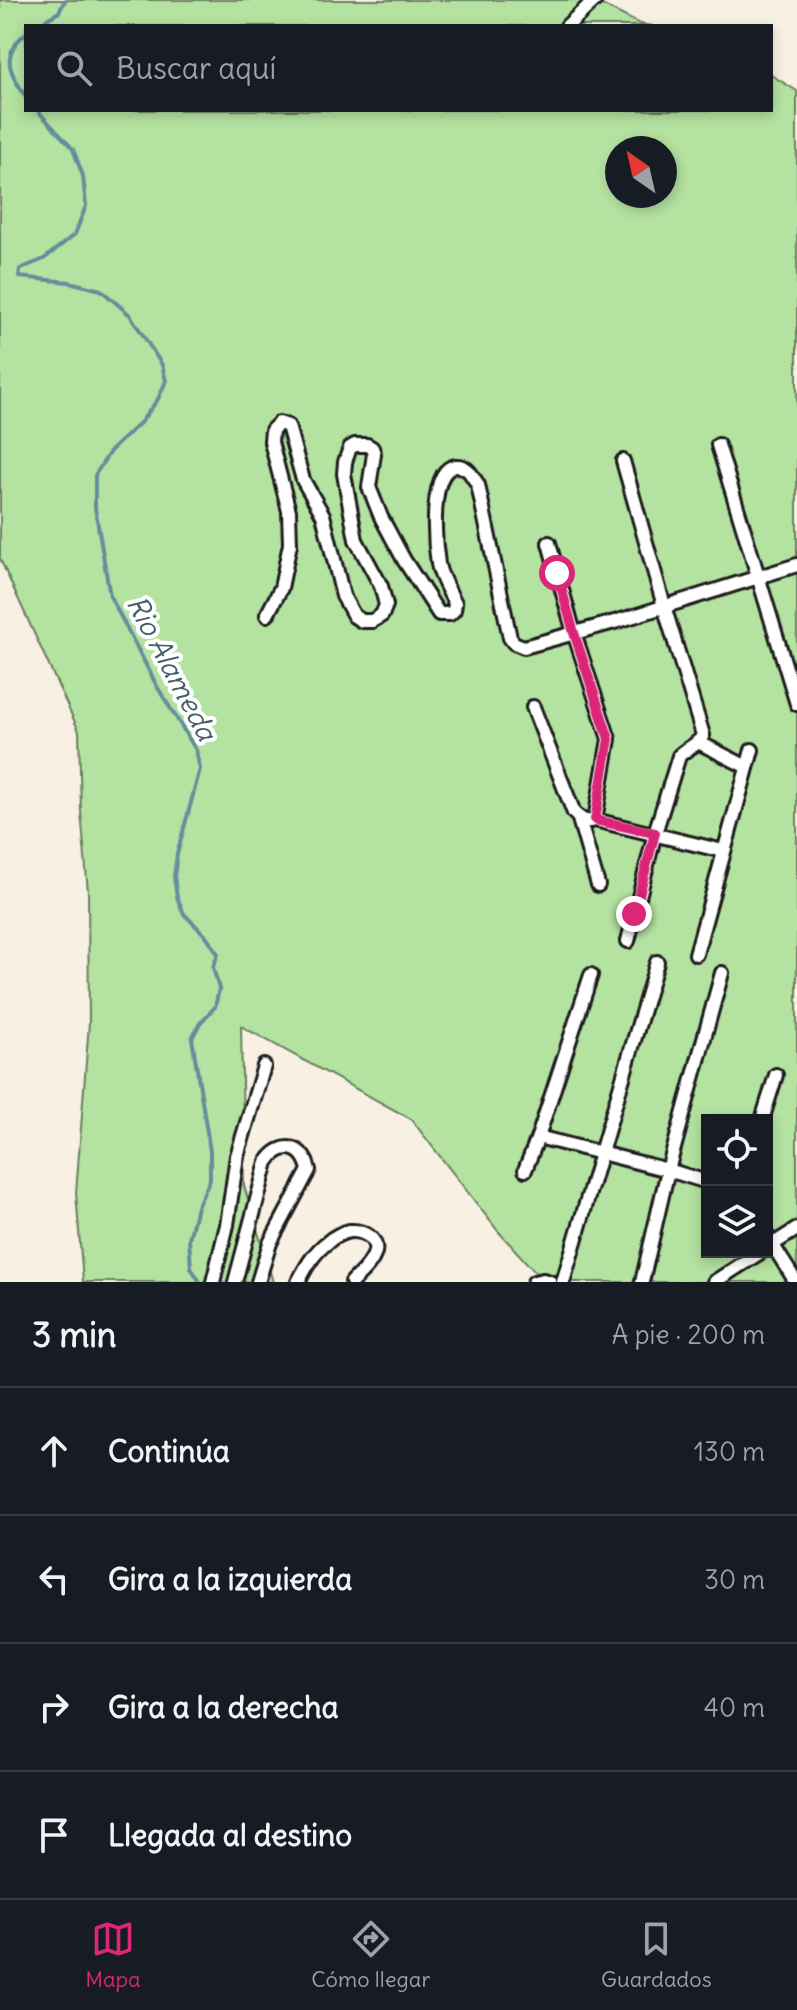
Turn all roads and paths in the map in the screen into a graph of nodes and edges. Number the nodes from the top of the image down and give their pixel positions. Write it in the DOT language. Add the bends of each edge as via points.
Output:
graph roads {
  1 [pos="595,0"];
  2 [pos="569,24"];
  3 [pos="718,445"];
  4 [pos="623,461"];
  5 [pos="549,543"];
  6 [pos="797,565"];
  7 [pos="758,577"];
  8 [pos="664,606"];
  9 [pos="267,615"];
  10 [pos="574,633"];
  11 [pos="797,704"];
  12 [pos="533,707"];
  13 [pos="698,742"];
  14 [pos="752,750"];
  15 [pos="747,767"];
  16 [pos="579,819"];
  17 [pos="595,820"];
  18 [pos="655,833"];
  19 [pos="723,851"];
  20 [pos="598,885"];
  21 [pos="628,941"];
  22 [pos="696,954"];
  23 [pos="657,962"];
  24 [pos="722,973"];
  25 [pos="591,975"];
  26 [pos="264,1066"];
  27 [pos="776,1075"];
  28 [pos="764,1114"];
  29 [pos="538,1137"];
  30 [pos="601,1152"];
  31 [pos="525,1170"];
  32 [pos="668,1170"];
  33 [pos="701,1180"];
  34 [pos="797,1229"];
  35 [pos="773,1242"];
  36 [pos="773,1253"];
  37 [pos="748,1258"];
  38 [pos="213,1282"];
  39 [pos="235,1282"];
  40 [pos="258,1282"];
  41 [pos="298,1282"];
  42 [pos="352,1282"];
  43 [pos="534,1282"];
  44 [pos="550,1282"];
  45 [pos="563,1282"];
  46 [pos="642,1282"];
  47 [pos="714,1282"];
  48 [pos="796,1282"];
  1 -- 2 [label="street"];
  3 -- 7 [label="street"];
  4 -- 8 [label="street"];
  5 -- 10 [label="street"];
  6 -- 7 [label="street"];
  7 -- 8 [label="street"];
  7 -- 11 [label="street"];
  8 -- 10 [label="street"];
  8 -- 13 [label="street" via="703,735"];
  9 -- 10 [label="street" via="281,588 290,544 289,511 271,442 279,423 288,426 303,480 323,515 343,596 354,616 372,621 386,605 356,540 344,474 350,448 367,445 374,454 369,487 381,517 439,614 450,614 455,603 438,568 437,493 443,475 459,466 469,470 478,485 510,638 524,647"];
  10 -- 17 [label="street" via="609,739"];
  12 -- 16 [label="street"];
  13 -- 15 [label="street"];
  13 -- 18 [label="street" via="679,756"];
  14 -- 15 [label="street"];
  15 -- 19 [label="street"];
  16 -- 17 [label="street"];
  16 -- 20 [label="street"];
  17 -- 18 [label="street"];
  18 -- 19 [label="street"];
  18 -- 21 [label="street"];
  19 -- 22 [label="street"];
  23 -- 30 [label="street"];
  24 -- 32 [label="street"];
  25 -- 29 [label="street"];
  26 -- 38 [label="street" via="237,1156"];
  27 -- 28 [label="street"];
  29 -- 30 [label="street"];
  29 -- 31 [label="street"];
  30 -- 32 [label="street"];
  30 -- 45 [label="street"];
  32 -- 33 [label="street"];
  32 -- 46 [label="street"];
  34 -- 35 [label="street"];
  36 -- 48 [label="street"];
  37 -- 47 [label="street"];
  39 -- 40 [label="street" via="267,1162 273,1153 291,1148 301,1152 309,1170 270,1243"];
  41 -- 42 [label="street" via="327,1242 354,1230 374,1242 375,1252"];
  43 -- 44 [label="street"];
}
